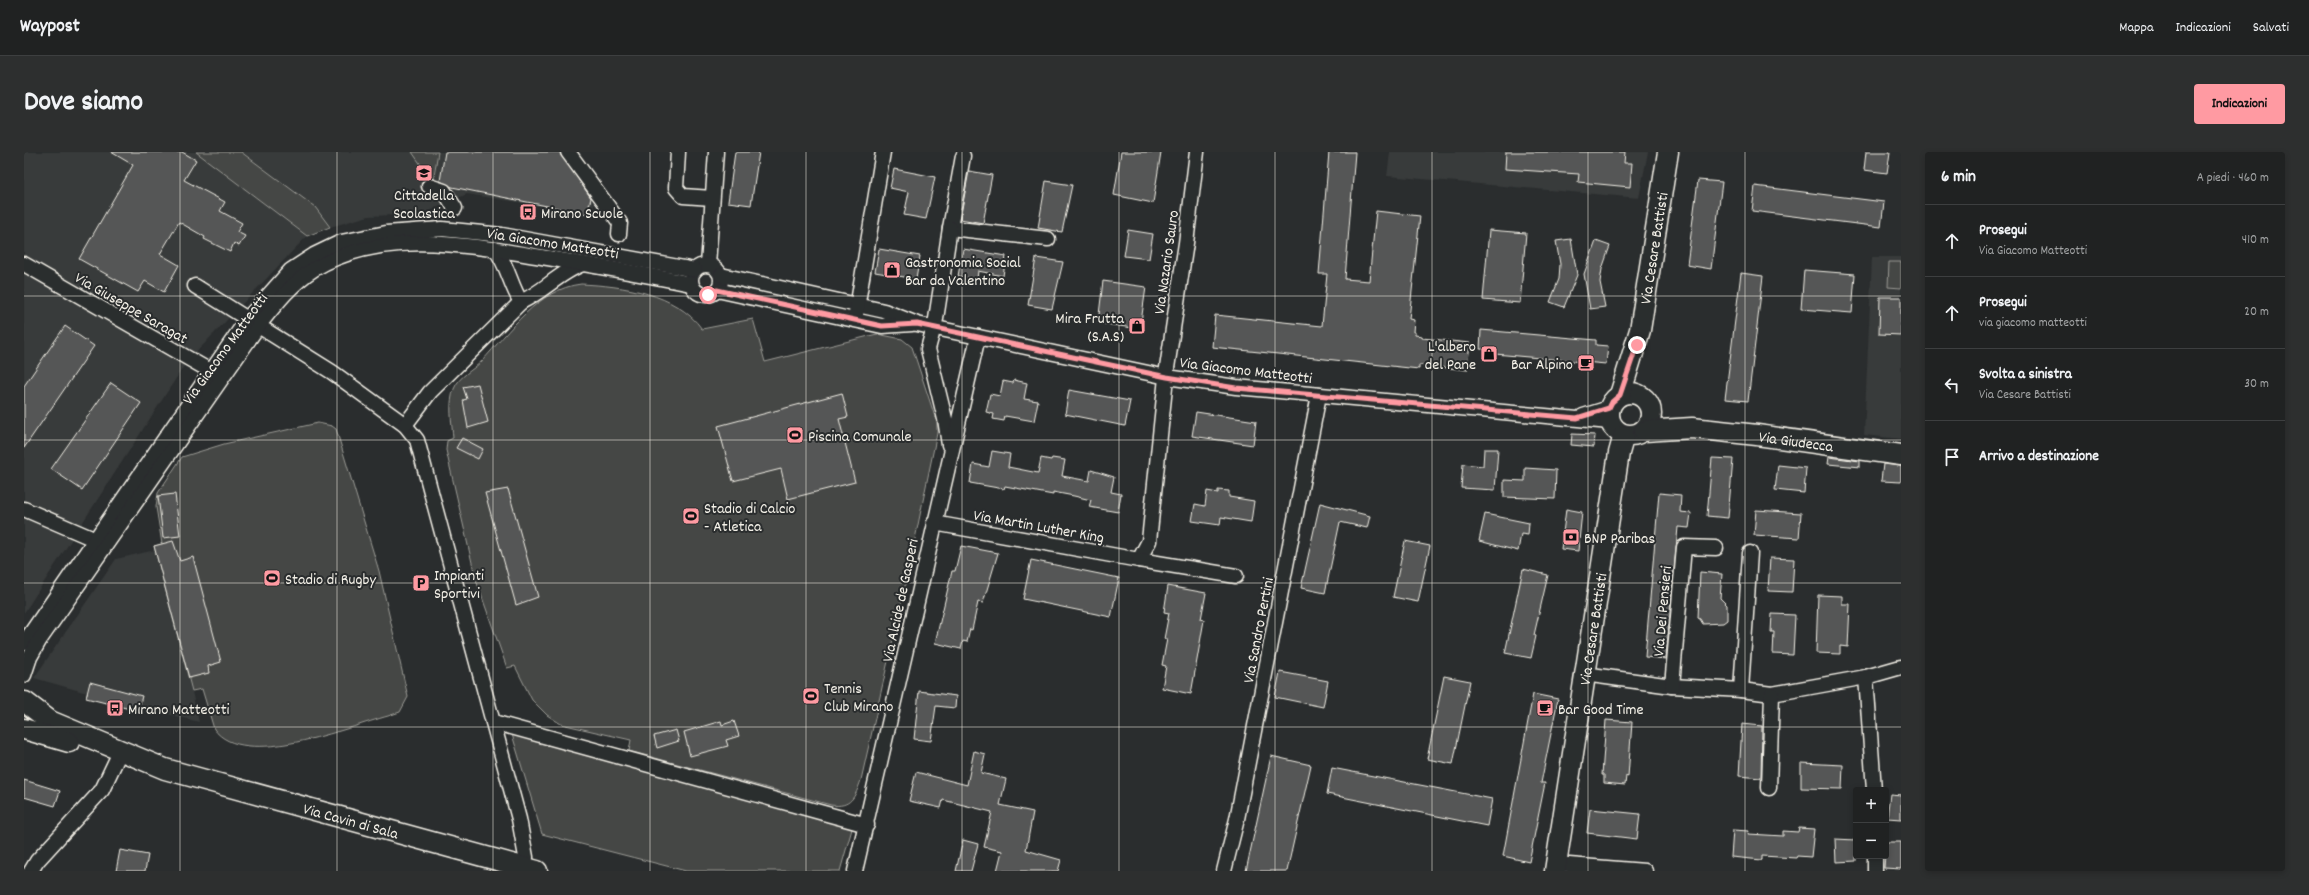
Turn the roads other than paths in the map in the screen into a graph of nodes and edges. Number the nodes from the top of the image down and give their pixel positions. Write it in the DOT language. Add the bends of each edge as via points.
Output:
graph roads {
  1 [pos="568,152"];
  2 [pos="678,152"];
  3 [pos="716,152"];
  4 [pos="883,152"];
  5 [pos="1197,152"];
  6 [pos="1668,152"];
  7 [pos="963,156"];
  8 [pos="429,186"];
  9 [pos="712,198"];
  10 [pos="455,208"];
  11 [pos="950,228"];
  12 [pos="619,234"];
  13 [pos="1048,239"];
  14 [pos="495,249"];
  15 [pos="24,264"];
  16 [pos="583,264"];
  17 [pos="701,267"];
  18 [pos="721,275"];
  19 [pos="691,284"];
  20 [pos="195,286"];
  21 [pos="717,290"];
  22 [pos="521,302"];
  23 [pos="858,305"];
  24 [pos="854,320"];
  25 [pos="254,321"];
  26 [pos="917,324"];
  27 [pos="933,327"];
  28 [pos="978,337"];
  29 [pos="1637,345"];
  30 [pos="217,375"];
  31 [pos="1167,377"];
  32 [pos="1319,395"];
  33 [pos="1646,403"];
  34 [pos="1613,408"];
  35 [pos="405,425"];
  36 [pos="1692,428"];
  37 [pos="1644,430"];
  38 [pos="1624,435"];
  39 [pos="950,454"];
  40 [pos="1901,455"];
  41 [pos="24,508"];
  42 [pos="934,523"];
  43 [pos="101,544"];
  44 [pos="1716,548"];
  45 [pos="1750,553"];
  46 [pos="1139,560"];
  47 [pos="1236,576"];
  48 [pos="24,643"];
  49 [pos="1901,667"];
  50 [pos="1584,674"];
  51 [pos="24,675"];
  52 [pos="1866,678"];
  53 [pos="1672,686"];
  54 [pos="1742,690"];
  55 [pos="1772,694"];
  56 [pos="24,704"];
  57 [pos="493,722"];
  58 [pos="24,729"];
  59 [pos="119,754"];
  60 [pos="1874,787"];
  61 [pos="1769,788"];
  62 [pos="867,825"];
  63 [pos="1875,859"];
  64 [pos="1555,867"];
  65 [pos="531,869"];
  66 [pos="31,871"];
  67 [pos="855,871"];
  68 [pos="1224,871"];
  69 [pos="1646,871"];
  70 [pos="1874,871"];
  1 -- 12 [label="street" via="620,223"];
  2 -- 9 [label="street" via="676,188 683,196"];
  3 -- 9 [label="street"];
  4 -- 23 [label="street"];
  5 -- 31 [label="street, Via Nazario Sauro"];
  6 -- 29 [label="street, Via Cesare Battisti"];
  7 -- 11 [label="street, Via Alcide de Gasperi"];
  8 -- 10 [label="street" via="444,191"];
  9 -- 17 [label="street"];
  11 -- 13 [label="street"];
  11 -- 27 [label="street, Via Alcide de Gasperi"];
  14 -- 16 [label="street, Via Giacomo Matteotti"];
  14 -- 22 [label="street" via="501,256"];
  14 -- 25 [label="street, Via Giacomo Matteotti" via="422,243 353,252 309,273"];
  15 -- 30 [label="street, Via Giuseppe Saragat"];
  16 -- 19 [label="street, Via Giacomo Matteotti"];
  16 -- 22 [label="street" via="571,268"];
  17 -- 18 [label="street, Via Giacomo Matteotti" via="713,266"];
  17 -- 19 [label="street"];
  17 -- 25 [label="street, Via Giacomo Matteotti" via="502,235 442,229 386,233 341,242 291,270"];
  18 -- 21 [label="street"];
  18 -- 23 [label="street, Via Giacomo Matteotti"];
  19 -- 21 [label="street, Via Giacomo Matteotti" via="702,294 708,295"];
  20 -- 25 [label="street"];
  21 -- 24 [label="street, Via Giacomo Matteotti"];
  22 -- 35 [label="street" via="430,392"];
  23 -- 24 [label="street"];
  23 -- 26 [label="street, Via Giacomo Matteotti" via="884,311"];
  24 -- 26 [label="street, Via Giacomo Matteotti" via="882,326"];
  25 -- 30 [label="street, Via Giacomo Matteotti"];
  25 -- 35 [label="street" via="332,372"];
  26 -- 27 [label="street, Via Giacomo Matteotti"];
  27 -- 28 [label="street, Via Giacomo Matteotti"];
  27 -- 39 [label="street, Via Alcide de Gasperi" via="928,349 945,419"];
  28 -- 31 [label="street, Via Giacomo Matteotti"];
  28 -- 39 [label="street, Via Alcide de Gasperi"];
  29 -- 33 [label="street, Via Cesare Battisti"];
  29 -- 34 [label="street, Via Cesare Battisti"];
  30 -- 43 [label="street, Via Giacomo Matteotti"];
  31 -- 32 [label="street, Via Giacomo Matteotti" via="1236,388"];
  31 -- 46 [label="street" via="1149,542"];
  32 -- 34 [label="street, Via Giacomo Matteotti" via="1577,418"];
  32 -- 68 [label="street, Via Sandro Pertini" via="1239,812"];
  33 -- 34 [label="street" via="1631,393"];
  33 -- 36 [label="street, Via Giudecca"];
  33 -- 37 [label="street, Via Cesare Battisti" via="1650,419"];
  34 -- 38 [label="street" via="1613,428"];
  35 -- 57 [label="street" via="417,440"];
  36 -- 37 [label="street, Via Giudecca"];
  36 -- 40 [label="street, Via Giudecca"];
  37 -- 38 [label="street" via="1631,436"];
  38 -- 50 [label="street, Via Cesare Battisti"];
  39 -- 42 [label="street, Via Alcide de Gasperi"];
  41 -- 43 [label="street"];
  42 -- 46 [label="street, Via Martin Luther King"];
  42 -- 62 [label="street, Via Alcide de Gasperi"];
  43 -- 48 [label="street, Via Giacomo Matteotti"];
  43 -- 51 [label="street, Via Giacomo Matteotti" via="34,649"];
  44 -- 53 [label="street, Via Dei Pensieri" via="1684,547"];
  45 -- 54 [label="street"];
  46 -- 47 [label="street, Via Martin Luther King"];
  49 -- 52 [label="street"];
  50 -- 53 [label="street"];
  50 -- 64 [label="street, Via Cesare Battisti"];
  52 -- 55 [label="street"];
  52 -- 60 [label="street"];
  53 -- 54 [label="street"];
  54 -- 55 [label="street"];
  55 -- 61 [label="street"];
  56 -- 59 [label="street, Via Cavin di Sala" via="50,722"];
  57 -- 62 [label="street"];
  57 -- 65 [label="street"];
  58 -- 59 [label="street, Via Cavin di Sala"];
  59 -- 65 [label="street, Via Cavin di Sala" via="165,769"];
  59 -- 66 [label="street" via="102,790"];
  62 -- 67 [label="street, Via Alcide de Gasperi"];
  63 -- 70 [label="street"];
  64 -- 69 [label="street"];
}
